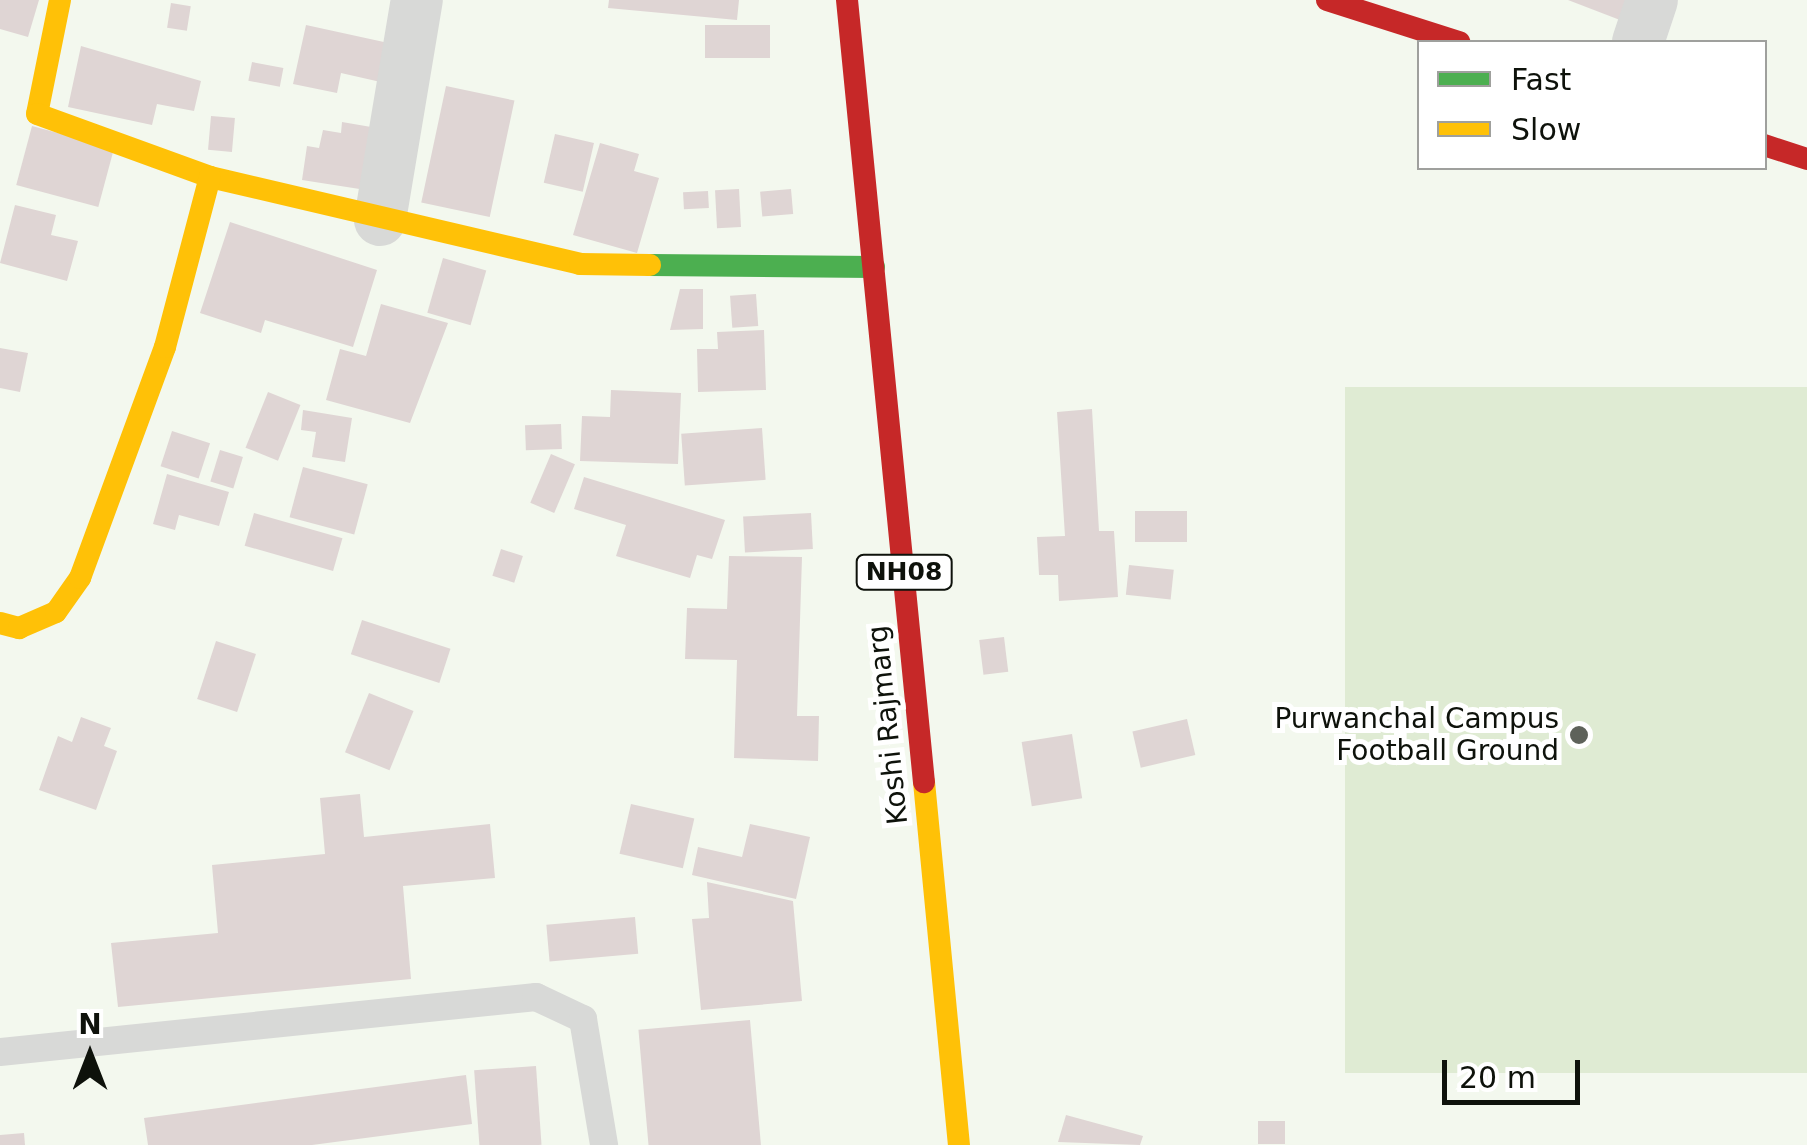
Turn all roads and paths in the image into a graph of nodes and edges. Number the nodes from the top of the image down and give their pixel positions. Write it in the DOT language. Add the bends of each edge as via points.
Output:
graph roads {
  1 [pos="60,0"];
  2 [pos="416,0"];
  3 [pos="847,0"];
  4 [pos="1327,0"];
  5 [pos="1652,0"];
  6 [pos="1454,40"];
  7 [pos="1639,40"];
  8 [pos="1767,145"];
  9 [pos="1807,159"];
  10 [pos="210,177"];
  11 [pos="380,220"];
  12 [pos="874,267"];
  13 [pos="0,623"];
  14 [pos="0,1052"];
  15 [pos="604,1145"];
  16 [pos="959,1145"];
  1 -- 10 [label="street" via="37,114"];
  2 -- 11 [label="street"];
  3 -- 12 [label="street, Koshi Rajmarg / NH08"];
  4 -- 6 [label="street"];
  5 -- 7 [label="street"];
  8 -- 9 [label="street"];
  10 -- 11 [label="street"];
  10 -- 13 [label="street" via="165,347 80,578 56,612 20,628"];
  11 -- 12 [label="street" via="580,264"];
  12 -- 16 [label="street, Koshi Rajmarg / NH08"];
  14 -- 15 [label="lane" via="536,998 583,1019"];
}
